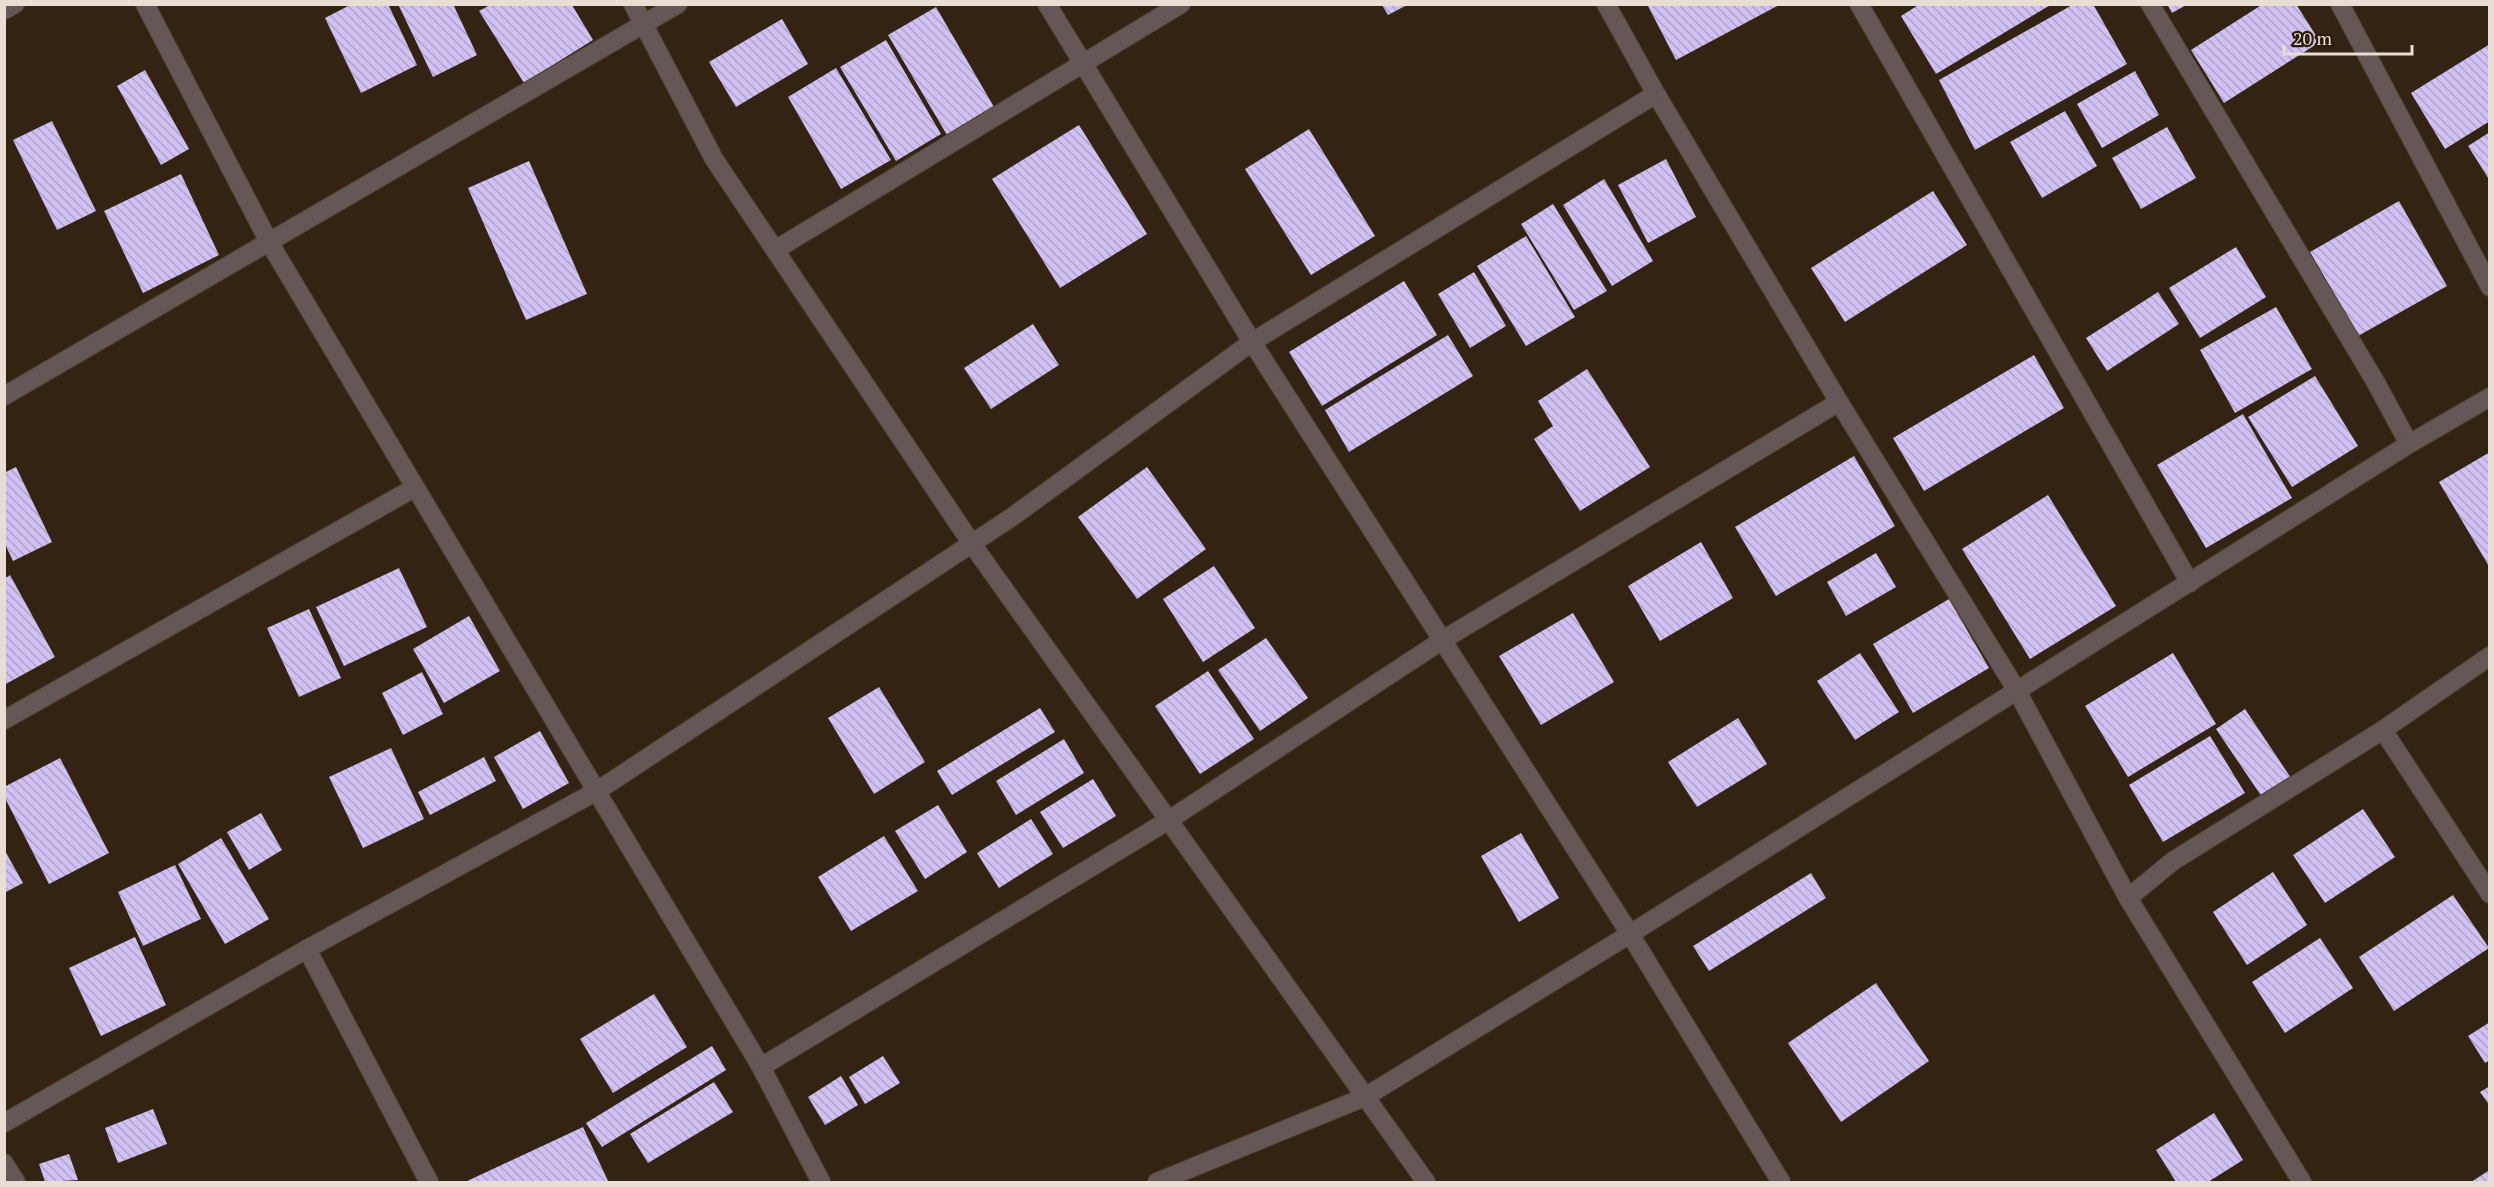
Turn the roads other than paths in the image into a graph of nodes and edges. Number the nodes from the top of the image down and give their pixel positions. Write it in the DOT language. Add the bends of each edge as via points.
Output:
graph roads {
  1 [pos="15,4"];
  2 [pos="145,4"];
  3 [pos="633,4"];
  4 [pos="678,4"];
  5 [pos="1047,4"];
  6 [pos="1181,4"];
  7 [pos="1606,4"];
  8 [pos="1859,4"];
  9 [pos="2150,4"];
  10 [pos="2340,4"];
  11 [pos="4,10"];
  12 [pos="645,25"];
  13 [pos="1083,66"];
  14 [pos="1656,94"];
  15 [pos="269,243"];
  16 [pos="775,250"];
  17 [pos="2490,287"];
  18 [pos="1252,342"];
  19 [pos="4,396"];
  20 [pos="2490,397"];
  21 [pos="1839,402"];
  22 [pos="2409,444"];
  23 [pos="414,488"];
  24 [pos="972,544"];
  25 [pos="2190,583"];
  26 [pos="1441,641"];
  27 [pos="2490,656"];
  28 [pos="2016,689"];
  29 [pos="4,720"];
  30 [pos="2383,730"];
  31 [pos="597,791"];
  32 [pos="1169,820"];
  33 [pos="2490,894"];
  34 [pos="2128,898"];
  35 [pos="1630,934"];
  36 [pos="307,949"];
  37 [pos="760,1067"];
  38 [pos="1365,1097"];
  39 [pos="4,1123"];
  40 [pos="4,1163"];
  41 [pos="16,1182"];
  42 [pos="429,1182"];
  43 [pos="820,1182"];
  44 [pos="1157,1182"];
  45 [pos="1426,1182"];
  46 [pos="1781,1182"];
  47 [pos="2302,1182"];
  1 -- 11 [label="street"];
  2 -- 15 [label="street"];
  3 -- 12 [label="street"];
  4 -- 12 [label="street"];
  5 -- 13 [label="street"];
  6 -- 13 [label="street"];
  7 -- 14 [label="street"];
  8 -- 25 [label="street"];
  9 -- 22 [label="street"];
  10 -- 17 [label="street"];
  12 -- 15 [label="street"];
  12 -- 16 [label="street" via="714,159"];
  13 -- 16 [label="street"];
  13 -- 18 [label="street"];
  14 -- 18 [label="street"];
  14 -- 21 [label="street"];
  15 -- 19 [label="street"];
  15 -- 23 [label="street"];
  16 -- 24 [label="street"];
  18 -- 24 [label="street"];
  18 -- 26 [label="street"];
  20 -- 22 [label="street"];
  21 -- 26 [label="street"];
  21 -- 28 [label="street"];
  22 -- 25 [label="street"];
  23 -- 29 [label="street"];
  23 -- 31 [label="street"];
  24 -- 31 [label="street"];
  24 -- 32 [label="street"];
  25 -- 28 [label="street"];
  26 -- 32 [label="street"];
  26 -- 35 [label="street"];
  27 -- 30 [label="street"];
  28 -- 34 [label="street"];
  28 -- 35 [label="street"];
  30 -- 33 [label="street"];
  30 -- 34 [label="street" via="2173,861"];
  31 -- 36 [label="street"];
  31 -- 37 [label="street"];
  32 -- 37 [label="street"];
  32 -- 38 [label="street"];
  34 -- 47 [label="street"];
  35 -- 38 [label="street"];
  35 -- 46 [label="street"];
  36 -- 39 [label="street"];
  36 -- 42 [label="street"];
  37 -- 43 [label="street"];
  38 -- 44 [label="street"];
  38 -- 45 [label="street"];
  40 -- 41 [label="street"];
}
